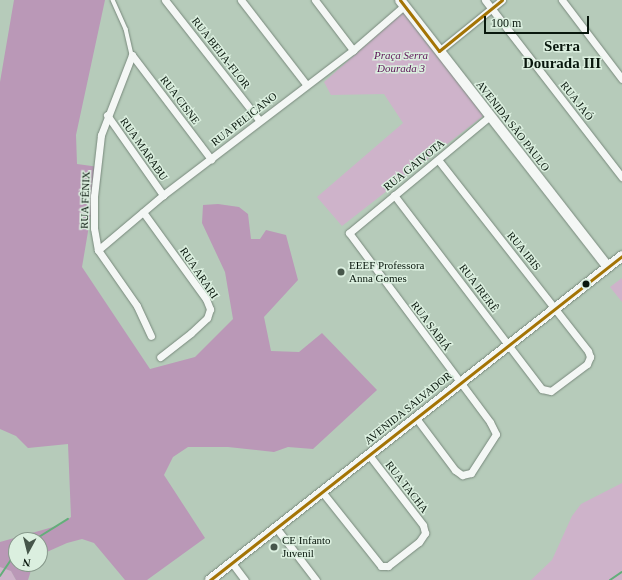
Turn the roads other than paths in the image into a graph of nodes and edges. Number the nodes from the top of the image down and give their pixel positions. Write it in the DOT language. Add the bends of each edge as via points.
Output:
graph roads {
  1 [pos="113,0"];
  2 [pos="165,0"];
  3 [pos="241,0"];
  4 [pos="315,0"];
  5 [pos="485,0"];
  6 [pos="502,0"];
  7 [pos="562,0"];
  8 [pos="402,3"];
  9 [pos="492,8"];
  10 [pos="353,50"];
  11 [pos="439,51"];
  12 [pos="132,55"];
  13 [pos="622,79"];
  14 [pos="306,84"];
  15 [pos="107,115"];
  16 [pos="490,116"];
  17 [pos="258,120"];
  18 [pos="211,159"];
  19 [pos="438,160"];
  20 [pos="622,177"];
  21 [pos="163,195"];
  22 [pos="394,195"];
  23 [pos="143,212"];
  24 [pos="350,230"];
  25 [pos="98,250"];
  26 [pos="622,256"];
  27 [pos="608,267"];
  28 [pos="556,308"];
  29 [pos="151,336"];
  30 [pos="508,345"];
  31 [pos="160,357"];
  32 [pos="460,382"];
  33 [pos="548,392"];
  34 [pos="416,418"];
  35 [pos="369,455"];
  36 [pos="324,493"];
  37 [pos="277,529"];
  38 [pos="232,563"];
  39 [pos="210,580"];
  40 [pos="245,580"];
  41 [pos="316,580"];
  1 -- 12 [label="lane" via="126,29"];
  2 -- 17 [label="street, RUA BEIJA-FLOR"];
  3 -- 14 [label="street"];
  4 -- 10 [label="street"];
  5 -- 9 [label="street, RUA JAÓ"];
  6 -- 9 [label="street"];
  7 -- 13 [label="street"];
  8 -- 10 [label="street, RUA PELICANO"];
  8 -- 11 [label="street, AVENIDA SÃO PAULO"];
  9 -- 11 [label="street"];
  9 -- 20 [label="street, RUA JAÓ"];
  10 -- 14 [label="street, RUA PELICANO"];
  11 -- 16 [label="street, AVENIDA SÃO PAULO"];
  12 -- 15 [label="street, RUA FÊNIX"];
  12 -- 18 [label="street, RUA CISNE"];
  14 -- 17 [label="street, RUA PELICANO"];
  15 -- 21 [label="street, RUA MARABU"];
  15 -- 25 [label="street, RUA FÊNIX" via="101,135 94,196 94,228"];
  16 -- 19 [label="street, RUA GAIVOTA"];
  16 -- 27 [label="street, AVENIDA SÃO PAULO"];
  17 -- 18 [label="street, RUA PELICANO"];
  18 -- 21 [label="street, RUA PELICANO"];
  19 -- 22 [label="street, RUA GAIVOTA"];
  19 -- 28 [label="street, RUA IBIS"];
  21 -- 23 [label="street, RUA PELICANO"];
  22 -- 24 [label="street, RUA GAIVOTA"];
  22 -- 30 [label="street, RUA IRERÊ"];
  23 -- 25 [label="street, RUA PELICANO"];
  23 -- 31 [label="street, RUA ARARI" via="206,299 210,309 207,318"];
  24 -- 32 [label="street, RUA SABIÁ" via="349,237"];
  25 -- 29 [label="street, RUA FÊNIX" via="137,306"];
  26 -- 27 [label="street, AVENIDA SALVADOR"];
  27 -- 28 [label="street, AVENIDA SALVADOR"];
  28 -- 30 [label="street, AVENIDA SALVADOR"];
  28 -- 33 [label="street, RUA IBIS" via="590,357 587,364"];
  30 -- 32 [label="street, AVENIDA SALVADOR"];
  30 -- 33 [label="street, RUA IRERÊ" via="537,383"];
  32 -- 34 [label="street, AVENIDA SALVADOR"];
  32 -- 34 [label="street, RUA SABIÁ" via="495,428 496,437 471,473 462,475 455,470"];
  34 -- 35 [label="street, AVENIDA SALVADOR"];
  35 -- 36 [label="street, AVENIDA SALVADOR"];
  35 -- 36 [label="street, RUA TACHA" via="423,525 425,533 419,542 388,566 380,565"];
  36 -- 37 [label="street, AVENIDA SALVADOR"];
  37 -- 38 [label="street, AVENIDA SALVADOR"];
  37 -- 41 [label="street"];
  38 -- 39 [label="street, AVENIDA SALVADOR"];
  38 -- 40 [label="street"];
}
